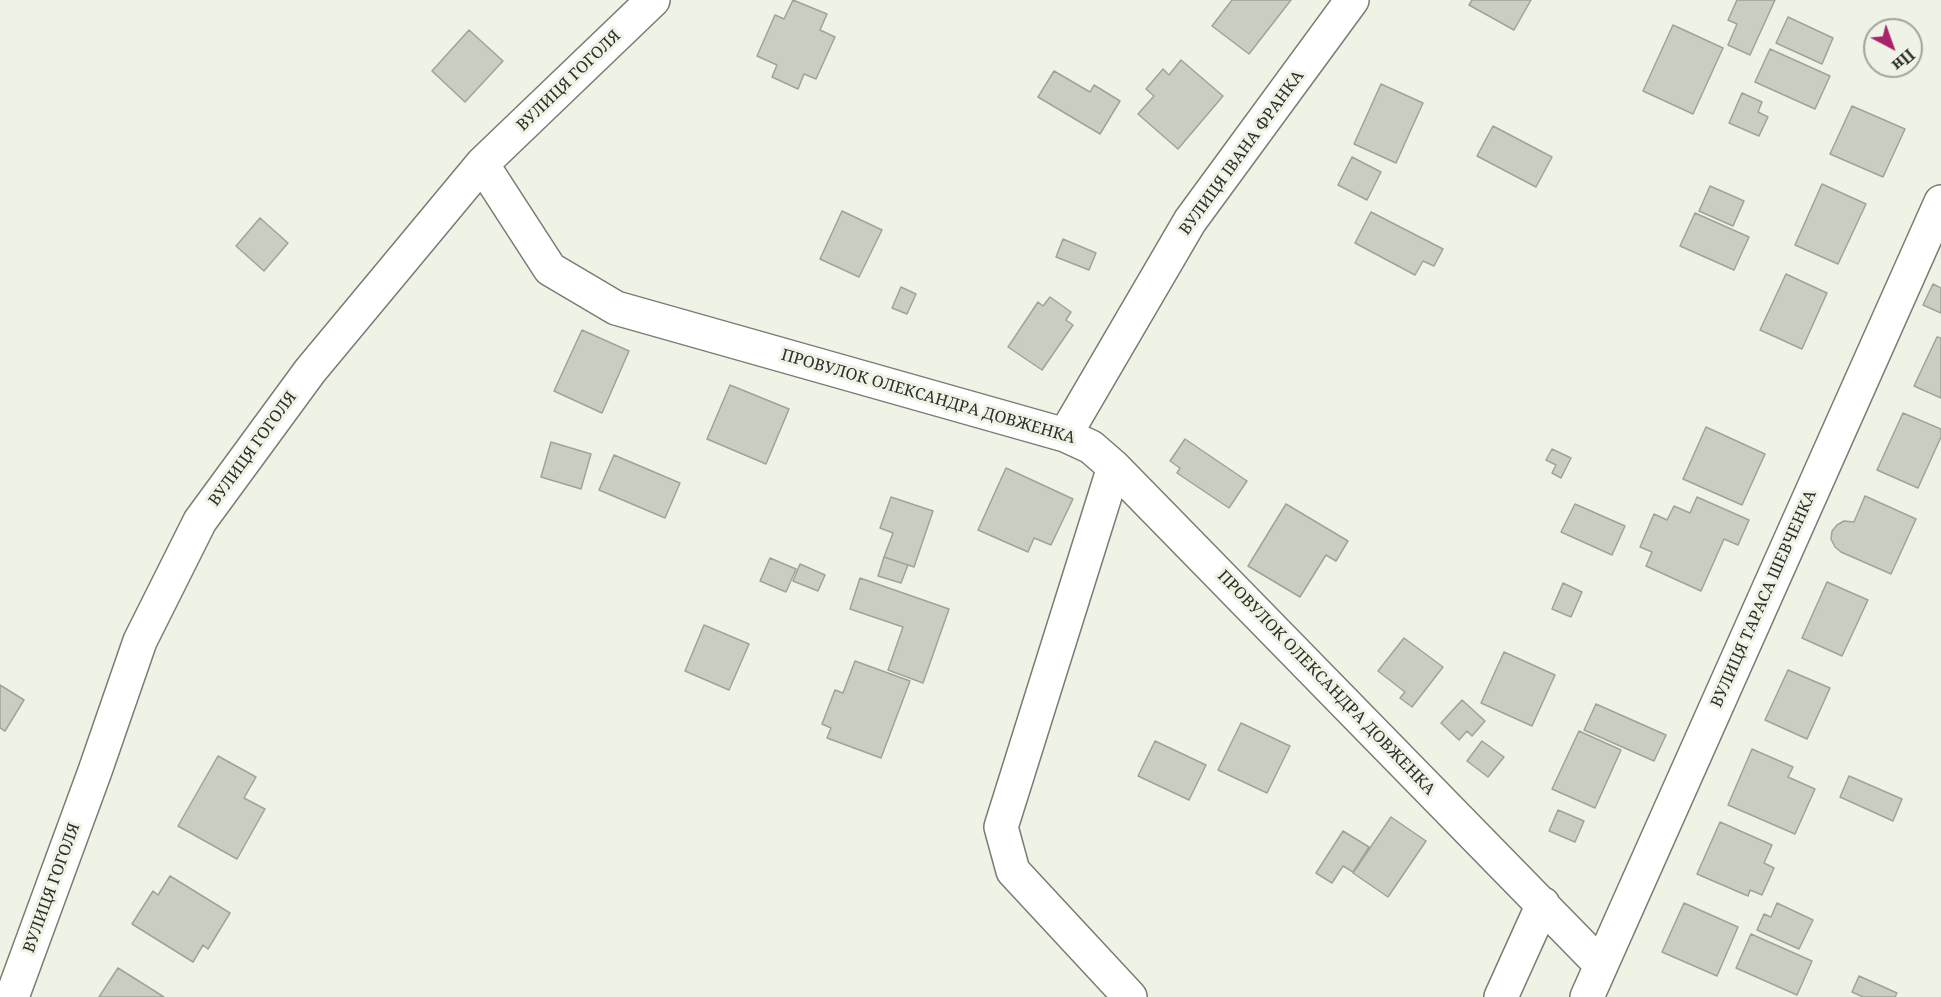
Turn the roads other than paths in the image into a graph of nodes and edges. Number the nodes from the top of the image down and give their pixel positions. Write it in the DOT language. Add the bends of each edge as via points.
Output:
graph roads {
  1 [pos="653,0"];
  2 [pos="1352,0"];
  3 [pos="482,164"];
  4 [pos="1941,202"];
  5 [pos="1065,435"];
  6 [pos="1114,467"];
  7 [pos="1543,904"];
  8 [pos="1601,965"];
  9 [pos="12,997"];
  10 [pos="1130,997"];
  11 [pos="1501,997"];
  12 [pos="1587,997"];
  1 -- 3 [label="street, ВУЛИЦЯ ГОГОЛЯ"];
  2 -- 5 [label="street, ВУЛИЦЯ ІВАНА ФРАНКА" via="1190,221"];
  3 -- 5 [label="street, ПРОВУЛОК ОЛЕКСАНДРА ДОВЖЕНКА" via="550,269 616,308"];
  3 -- 9 [label="street, ВУЛИЦЯ ГОГОЛЯ" via="310,371 200,521 140,641"];
  4 -- 8 [label="street, ВУЛИЦЯ ТАРАСА ШЕВЧЕНКА"];
  5 -- 6 [label="street, ПРОВУЛОК ОЛЕКСАНДРА ДОВЖЕНКА" via="1091,447"];
  6 -- 7 [label="street, ПРОВУЛОК ОЛЕКСАНДРА ДОВЖЕНКА"];
  6 -- 10 [label="street" via="1001,827 1013,871"];
  7 -- 8 [label="street, ПРОВУЛОК ОЛЕКСАНДРА ДОВЖЕНКА"];
  7 -- 11 [label="street"];
  8 -- 12 [label="street, ВУЛИЦЯ ТАРАСА ШЕВЧЕНКА"];
}
